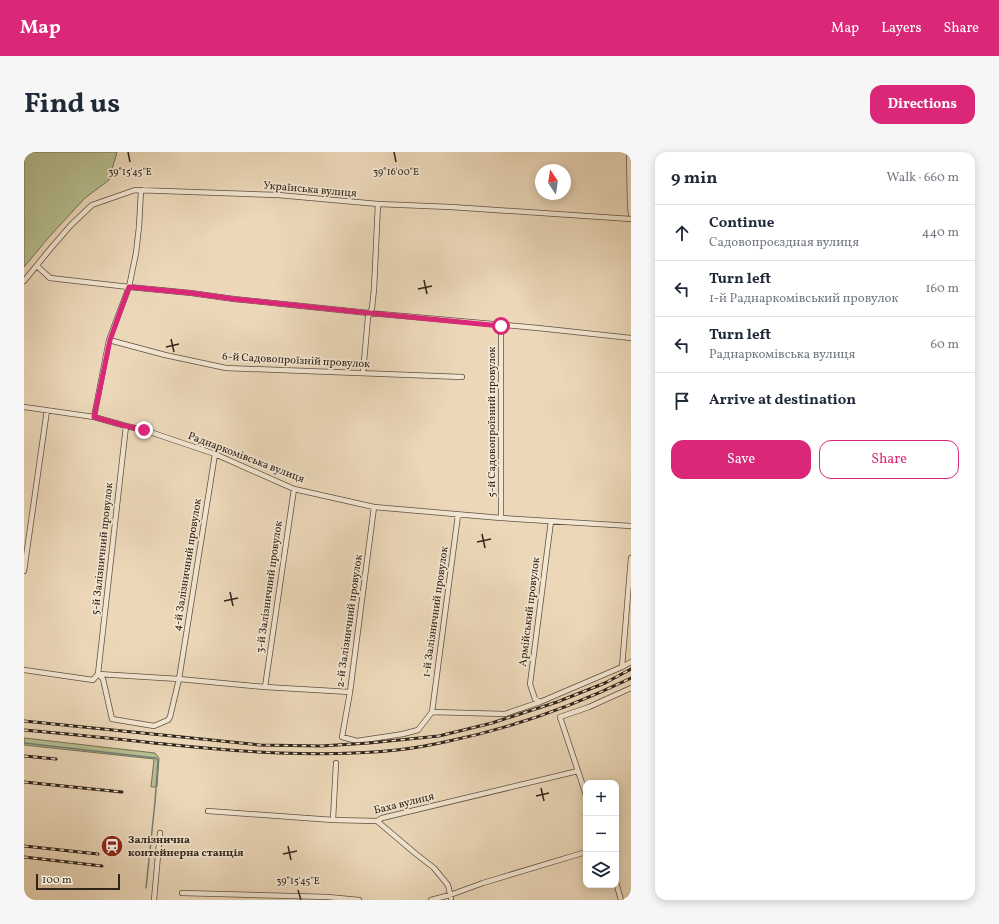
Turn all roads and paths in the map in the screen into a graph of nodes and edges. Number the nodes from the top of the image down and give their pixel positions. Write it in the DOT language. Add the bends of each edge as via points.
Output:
graph roads {
  1 [pos="629,152"];
  2 [pos="141,190"];
  3 [pos="378,204"];
  4 [pos="631,214"];
  5 [pos="631,219"];
  6 [pos="37,266"];
  7 [pos="24,281"];
  8 [pos="129,287"];
  9 [pos="369,313"];
  10 [pos="501,326"];
  11 [pos="631,338"];
  12 [pos="110,340"];
  13 [pos="363,373"];
  14 [pos="462,377"];
  15 [pos="24,407"];
  16 [pos="47,410"];
  17 [pos="94,417"];
  18 [pos="126,426"];
  19 [pos="215,454"];
  20 [pos="294,489"];
  21 [pos="374,507"];
  22 [pos="458,515"];
  23 [pos="501,518"];
  24 [pos="551,521"];
  25 [pos="631,526"];
  26 [pos="631,558"];
  27 [pos="24,571"];
  28 [pos="631,662"];
  29 [pos="622,667"];
  30 [pos="24,670"];
  31 [pos="98,674"];
  32 [pos="179,679"];
  33 [pos="265,687"];
  34 [pos="631,688"];
  35 [pos="350,692"];
  36 [pos="540,702"];
  37 [pos="432,712"];
  38 [pos="336,763"];
  39 [pos="578,771"];
  40 [pos="583,786"];
  41 [pos="208,811"];
  42 [pos="333,820"];
  43 [pos="377,821"];
  44 [pos="160,833"];
  45 [pos="583,853"];
  46 [pos="618,888"];
  47 [pos="182,893"];
  48 [pos="451,896"];
  49 [pos="154,900"];
  50 [pos="360,900"];
  51 [pos="431,900"];
  52 [pos="621,900"];
  1 -- 4 [label="street"];
  2 -- 3 [label="street, Українська вулиця" via="278,195"];
  2 -- 6 [label="street, Українська вулиця" via="134,190 92,205 50,248"];
  2 -- 8 [label="street" via="136,253"];
  3 -- 5 [label="street, Українська вулиця" via="450,206"];
  3 -- 9 [label="street" via="374,289"];
  6 -- 7 [label="street, Українська вулиця"];
  6 -- 8 [label="street" via="50,278"];
  8 -- 9 [label="street"];
  8 -- 12 [label="street"];
  9 -- 10 [label="street"];
  9 -- 13 [label="street"];
  10 -- 11 [label="street"];
  10 -- 23 [label="street, 5-й Садовопроїзний провулок"];
  12 -- 13 [label="street, 6-й Садовопроїзній провулок" via="226,368"];
  12 -- 17 [label="street"];
  13 -- 14 [label="street, 6-й Садовопроїзній провулок"];
  15 -- 16 [label="street, Раднаркомівська вулиця"];
  16 -- 17 [label="street, Раднаркомівська вулиця"];
  16 -- 27 [label="street"];
  17 -- 18 [label="street, Раднаркомівська вулиця"];
  18 -- 19 [label="street, Раднаркомівська вулиця"];
  18 -- 31 [label="street, 5-й Залізничний провулок"];
  19 -- 20 [label="street, Раднаркомівська вулиця"];
  19 -- 32 [label="street, 4-й Залізничний провулок"];
  20 -- 21 [label="street, Раднаркомівська вулиця"];
  20 -- 33 [label="street, 3-й Залізничний провулок"];
  21 -- 22 [label="street, Раднаркомівська вулиця"];
  21 -- 35 [label="street, 2-й Залізничний провулок"];
  22 -- 23 [label="street, Раднаркомівська вулиця"];
  22 -- 37 [label="street, 1-й Залізничний провулок"];
  23 -- 24 [label="street, Раднаркомівська вулиця"];
  24 -- 25 [label="street, Раднаркомівська вулиця"];
  24 -- 36 [label="street, Армійський провулок" via="530,684 535,699"];
  26 -- 29 [label="street"];
  28 -- 29 [label="street"];
  29 -- 36 [label="street"];
  30 -- 31 [label="street" via="93,680"];
  31 -- 32 [label="street"];
  31 -- 32 [label="street, 4-й Залізничний провулок" via="103,679 112,719 154,726 170,717"];
  32 -- 33 [label="street"];
  33 -- 35 [label="street"];
  34 -- 39 [label="street" via="590,707 560,717"];
  35 -- 37 [label="street, 2-й Залізничний провулок" via="342,737 357,741 418,730"];
  36 -- 37 [label="street" via="505,714"];
  38 -- 42 [label="street"];
  39 -- 40 [label="street"];
  39 -- 43 [label="street, Баха вулиця"];
  41 -- 42 [label="street, Баха вулиця"];
  42 -- 43 [label="street, Баха вулиця"];
  43 -- 48 [label="street" via="434,868 448,884"];
  44 -- 49 [label="street"];
  45 -- 48 [label="street" via="483,883"];
  46 -- 52 [label="street"];
  47 -- 50 [label="street"];
  48 -- 51 [label="street"];
}
